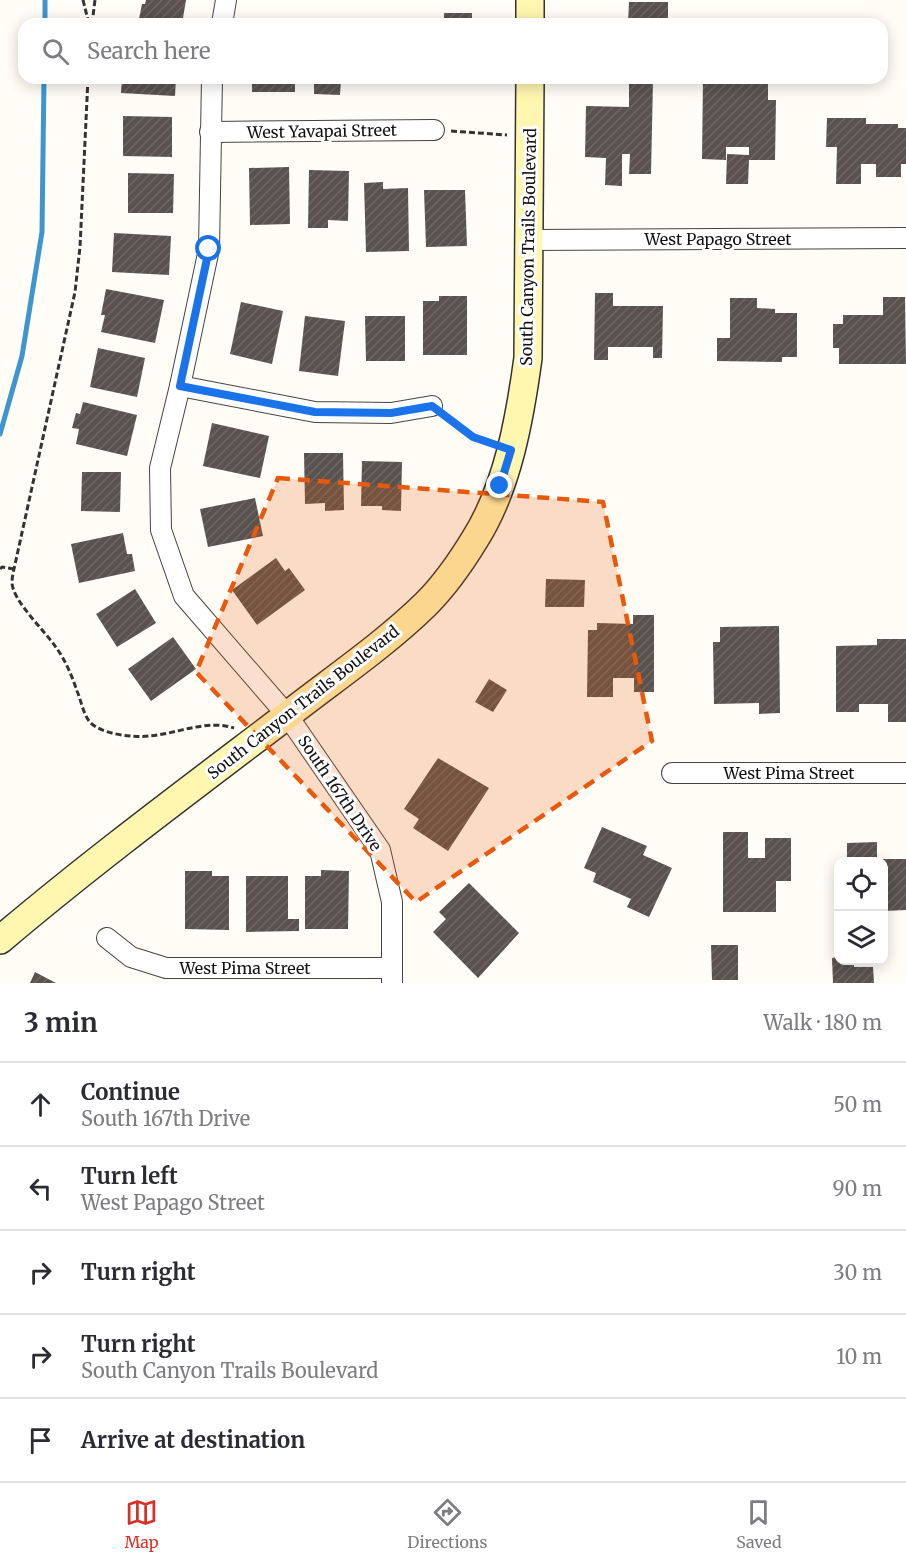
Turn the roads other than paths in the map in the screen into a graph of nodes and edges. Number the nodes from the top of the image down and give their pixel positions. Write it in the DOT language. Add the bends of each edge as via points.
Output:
graph roads {
  1 [pos="226,0"];
  2 [pos="530,0"];
  3 [pos="223,18"];
  4 [pos="530,18"];
  5 [pos="212,84"];
  6 [pos="530,84"];
  7 [pos="434,130"];
  8 [pos="210,132"];
  9 [pos="906,238"];
  10 [pos="530,240"];
  11 [pos="180,386"];
  12 [pos="432,406"];
  13 [pos="287,715"];
  14 [pos="672,773"];
  15 [pos="906,773"];
  16 [pos="107,939"];
  17 [pos="0,940"];
  18 [pos="392,975"];
  1 -- 3 [label="street"];
  2 -- 4 [label="street"];
  5 -- 8 [label="street, South 167th Drive"];
  6 -- 10 [label="street, South Canyon Trails Boulevard"];
  7 -- 8 [label="street, West Yavapai Street"];
  8 -- 11 [label="street, South 167th Drive" via="209,249"];
  9 -- 10 [label="street, West Papago Street"];
  10 -- 13 [label="street, South Canyon Trails Boulevard" via="528,358 523,396 500,486 477,537 426,603 359,662"];
  11 -- 12 [label="street" via="315,412 391,413"];
  11 -- 13 [label="street, South 167th Drive" via="160,468 161,530 184,596"];
  13 -- 17 [label="street, South Canyon Trails Boulevard"];
  13 -- 18 [label="street, South 167th Drive" via="380,850 392,902"];
  14 -- 15 [label="street, West Pima Street"];
  16 -- 18 [label="street, West Pima Street" via="130,957 166,968"];
}
